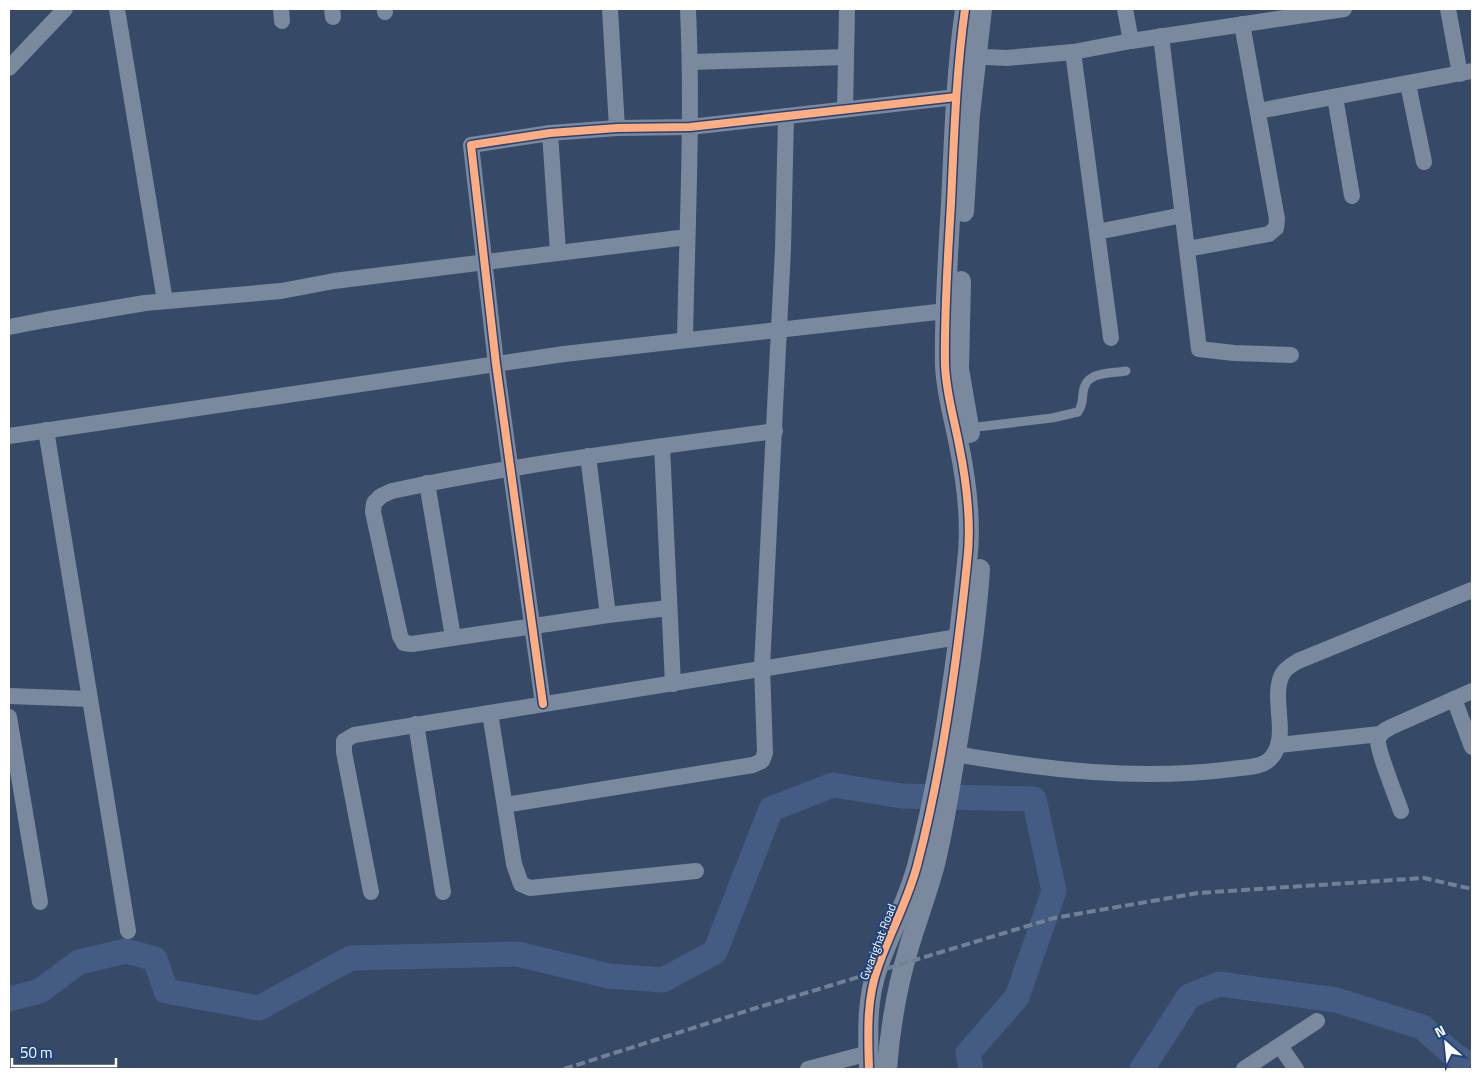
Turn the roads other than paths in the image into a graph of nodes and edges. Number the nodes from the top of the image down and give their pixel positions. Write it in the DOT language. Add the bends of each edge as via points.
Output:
graph roads {
  1 [pos="65,9"];
  2 [pos="117,9"];
  3 [pos="610,9"];
  4 [pos="688,9"];
  5 [pos="847,9"];
  6 [pos="965,9"];
  7 [pos="982,9"];
  8 [pos="1125,9"];
  9 [pos="1344,9"];
  10 [pos="1448,9"];
  11 [pos="1242,24"];
  12 [pos="1161,36"];
  13 [pos="1131,41"];
  14 [pos="1073,52"];
  15 [pos="968,56"];
  16 [pos="846,57"];
  17 [pos="691,62"];
  18 [pos="9,68"];
  19 [pos="1466,72"];
  20 [pos="1408,84"];
  21 [pos="956,97"];
  22 [pos="1334,97"];
  23 [pos="845,109"];
  24 [pos="1258,111"];
  25 [pos="786,116"];
  26 [pos="690,127"];
  27 [pos="616,128"];
  28 [pos="550,133"];
  29 [pos="1424,162"];
  30 [pos="1352,196"];
  31 [pos="1183,215"];
  32 [pos="1097,232"];
  33 [pos="687,238"];
  34 [pos="1187,249"];
  35 [pos="558,252"];
  36 [pos="485,263"];
  37 [pos="165,301"];
  38 [pos="946,311"];
  39 [pos="9,327"];
  40 [pos="779,330"];
  41 [pos="1112,338"];
  42 [pos="685,339"];
  43 [pos="1291,355"];
  44 [pos="496,364"];
  45 [pos="1126,372"];
  46 [pos="968,428"];
  47 [pos="46,430"];
  48 [pos="775,431"];
  49 [pos="10,435"];
  50 [pos="662,446"];
  51 [pos="588,456"];
  52 [pos="511,468"];
  53 [pos="428,484"];
  54 [pos="1472,590"];
  55 [pos="669,608"];
  56 [pos="608,615"];
  57 [pos="532,625"];
  58 [pos="453,637"];
  59 [pos="958,637"];
  60 [pos="762,667"];
  61 [pos="673,684"];
  62 [pos="1472,691"];
  63 [pos="9,696"];
  64 [pos="1454,699"];
  65 [pos="90,700"];
  66 [pos="543,704"];
  67 [pos="490,713"];
  68 [pos="9,717"];
  69 [pos="416,724"];
  70 [pos="1380,734"];
  71 [pos="1279,745"];
  72 [pos="1472,747"];
  73 [pos="949,763"];
  74 [pos="505,805"];
  75 [pos="1401,811"];
  76 [pos="934,829"];
  77 [pos="696,871"];
  78 [pos="371,892"];
  79 [pos="443,892"];
  80 [pos="40,902"];
  81 [pos="128,931"];
  82 [pos="1317,1021"];
  83 [pos="1280,1046"];
  84 [pos="869,1061"];
  85 [pos="808,1069"];
  86 [pos="887,1069"];
  87 [pos="1244,1069"];
  88 [pos="1296,1069"];
  1 -- 18 [label="street"];
  2 -- 37 [label="street"];
  3 -- 27 [label="street"];
  4 -- 17 [label="street"];
  5 -- 16 [label="street"];
  6 -- 15 [label="street"];
  7 -- 15 [label="street"];
  8 -- 13 [label="street"];
  9 -- 11 [label="street"];
  10 -- 19 [label="street"];
  11 -- 12 [label="street"];
  11 -- 24 [label="street"];
  12 -- 13 [label="street"];
  12 -- 31 [label="street"];
  13 -- 14 [label="street"];
  14 -- 15 [label="street" via="1006,58"];
  14 -- 32 [label="street"];
  15 -- 21 [label="street"];
  15 -- 46 [label="street" via="970,114 959,369"];
  16 -- 17 [label="street"];
  16 -- 23 [label="street"];
  17 -- 26 [label="street"];
  19 -- 20 [label="street"];
  20 -- 22 [label="street"];
  20 -- 29 [label="street"];
  21 -- 23 [label="street"];
  21 -- 38 [label="street"];
  22 -- 24 [label="street"];
  22 -- 30 [label="street"];
  23 -- 25 [label="street"];
  24 -- 34 [label="street" via="1276,228 1269,234"];
  25 -- 26 [label="street"];
  25 -- 40 [label="street"];
  26 -- 27 [label="street"];
  26 -- 33 [label="street"];
  27 -- 28 [label="street"];
  28 -- 35 [label="street"];
  28 -- 36 [label="street" via="472,145"];
  31 -- 32 [label="street"];
  31 -- 34 [label="street"];
  32 -- 41 [label="street"];
  33 -- 35 [label="street"];
  33 -- 42 [label="street"];
  34 -- 43 [label="street" via="1199,349"];
  35 -- 36 [label="street"];
  36 -- 37 [label="street" via="334,281 282,291"];
  36 -- 44 [label="street"];
  37 -- 39 [label="street"];
  38 -- 40 [label="street"];
  38 -- 59 [label="street" via="948,399 968,500 969,543"];
  40 -- 42 [label="street"];
  40 -- 48 [label="street"];
  42 -- 44 [label="street"];
  44 -- 47 [label="street"];
  44 -- 52 [label="street"];
  45 -- 46 [label="lane" via="1089,378 1084,384 1082,406 1078,412"];
  46 -- 73 [label="street" via="981,493 982,523 977,603"];
  47 -- 49 [label="street"];
  47 -- 65 [label="street"];
  48 -- 50 [label="street"];
  48 -- 60 [label="street"];
  50 -- 51 [label="street"];
  50 -- 55 [label="street"];
  51 -- 52 [label="street"];
  51 -- 56 [label="street"];
  52 -- 53 [label="street"];
  52 -- 57 [label="street"];
  53 -- 58 [label="street"];
  53 -- 58 [label="street" via="381,496 374,502 373,512 404,643"];
  54 -- 71 [label="street" via="1298,661 1283,672 1279,684"];
  55 -- 56 [label="street"];
  55 -- 61 [label="street"];
  56 -- 57 [label="street"];
  57 -- 58 [label="street"];
  57 -- 66 [label="street"];
  59 -- 60 [label="street"];
  59 -- 73 [label="street"];
  60 -- 61 [label="street"];
  60 -- 74 [label="street" via="765,753 762,761"];
  61 -- 66 [label="street"];
  62 -- 64 [label="street"];
  63 -- 65 [label="street"];
  64 -- 70 [label="street"];
  64 -- 72 [label="street"];
  65 -- 81 [label="street"];
  66 -- 67 [label="street"];
  67 -- 69 [label="street"];
  67 -- 74 [label="street"];
  68 -- 80 [label="street"];
  69 -- 78 [label="street" via="354,735 344,741"];
  69 -- 79 [label="street"];
  70 -- 71 [label="street"];
  70 -- 75 [label="street" via="1380,751"];
  71 -- 73 [label="street" via="1271,759 1258,766 1207,772 1068,771 1010,763"];
  73 -- 76 [label="street"];
  74 -- 77 [label="street" via="514,864 521,884 530,888"];
  76 -- 84 [label="street, Gwarighat Road" via="877,968 869,1007"];
  76 -- 86 [label="street" via="935,867 909,947 890,1034"];
  82 -- 83 [label="street"];
  83 -- 87 [label="street"];
  83 -- 88 [label="street"];
  84 -- 85 [label="street"];
}
